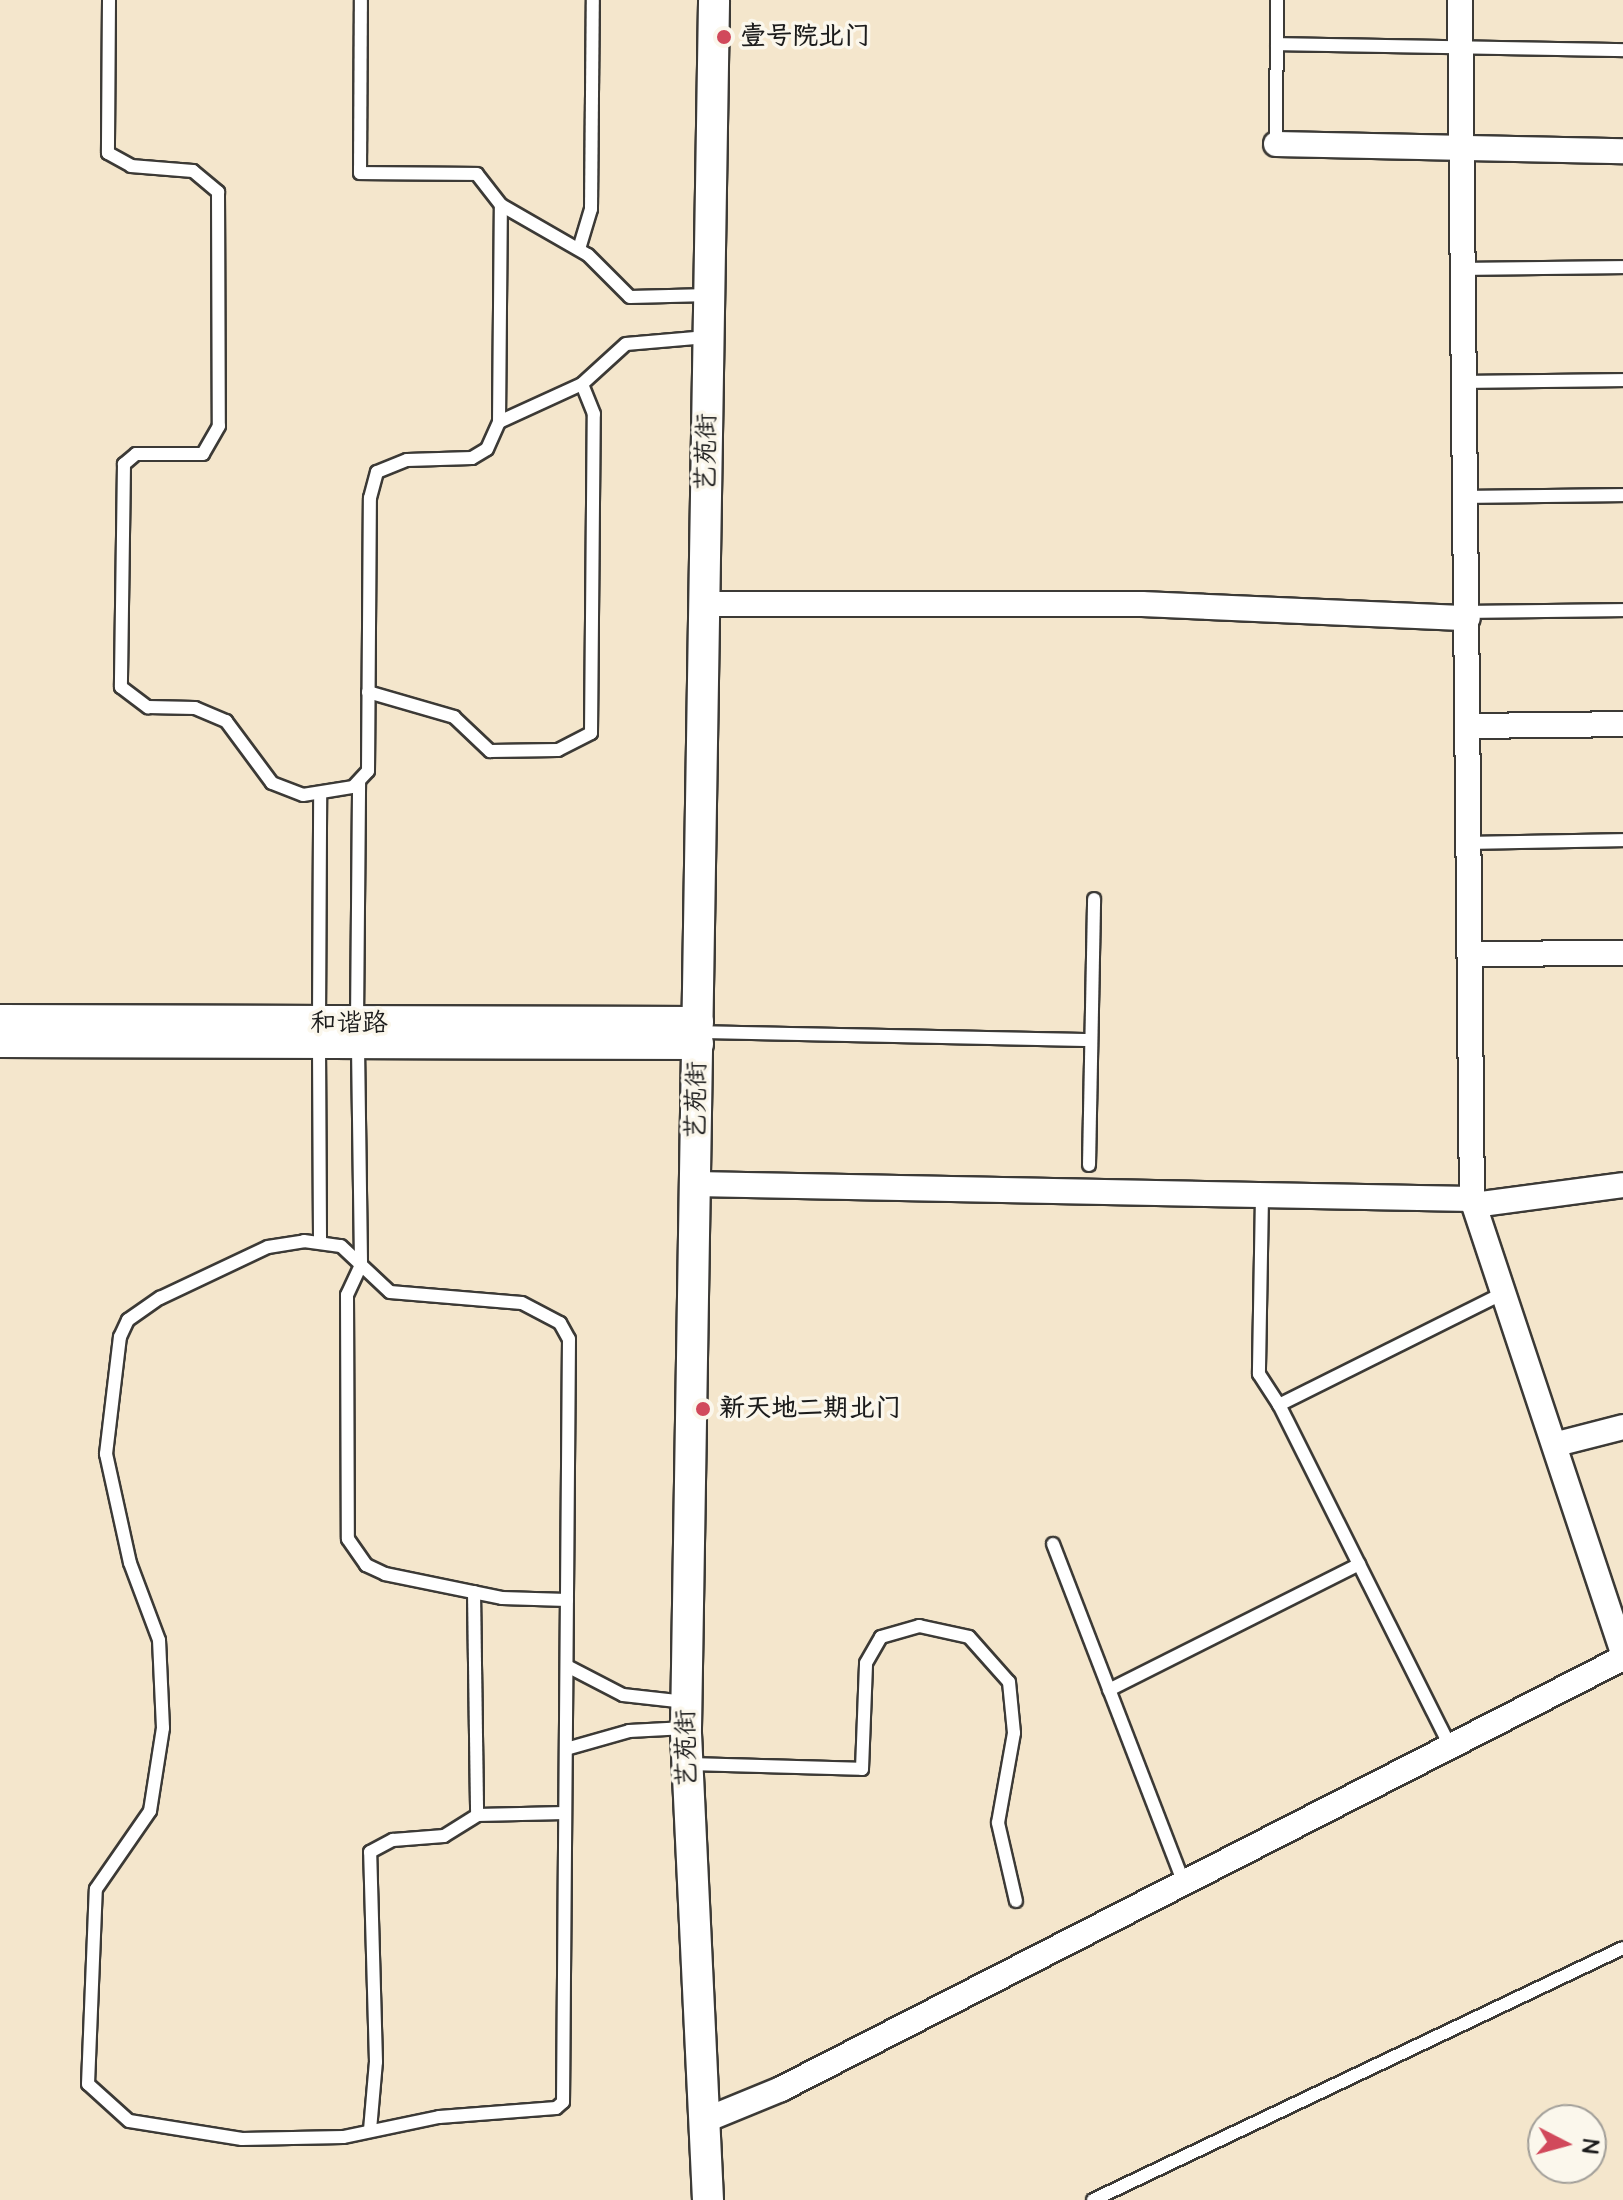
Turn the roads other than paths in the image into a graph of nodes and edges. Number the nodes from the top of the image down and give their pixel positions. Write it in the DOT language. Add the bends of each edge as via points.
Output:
graph roads {
  1 [pos="109,0"];
  2 [pos="361,0"];
  3 [pos="593,0"];
  4 [pos="714,0"];
  5 [pos="1277,0"];
  6 [pos="1460,0"];
  7 [pos="1277,44"];
  8 [pos="1623,50"];
  9 [pos="1461,52"];
  10 [pos="1276,144"];
  11 [pos="1623,151"];
  12 [pos="1462,152"];
  13 [pos="501,205"];
  14 [pos="579,249"];
  15 [pos="1623,267"];
  16 [pos="1463,269"];
  17 [pos="709,295"];
  18 [pos="708,337"];
  19 [pos="1623,380"];
  20 [pos="1465,382"];
  21 [pos="582,384"];
  22 [pos="499,422"];
  23 [pos="1623,495"];
  24 [pos="1466,497"];
  25 [pos="705,604"];
  26 [pos="1623,610"];
  27 [pos="1468,615"];
  28 [pos="368,692"];
  29 [pos="1623,724"];
  30 [pos="1469,726"];
  31 [pos="359,782"];
  32 [pos="320,795"];
  33 [pos="1623,840"];
  34 [pos="1471,843"];
  35 [pos="1094,899"];
  36 [pos="1623,953"];
  37 [pos="1472,954"];
  38 [pos="0,1020"];
  39 [pos="698,1033"];
  40 [pos="319,1035"];
  41 [pos="358,1035"];
  42 [pos="1091,1040"];
  43 [pos="0,1042"];
  44 [pos="1089,1165"];
  45 [pos="695,1184"];
  46 [pos="1623,1185"];
  47 [pos="1262,1196"];
  48 [pos="1473,1202"];
  49 [pos="320,1241"];
  50 [pos="361,1265"];
  51 [pos="1506,1292"];
  52 [pos="1279,1405"];
  53 [pos="1623,1427"];
  54 [pos="1557,1444"];
  55 [pos="1053,1544"];
  56 [pos="1359,1564"];
  57 [pos="474,1592"];
  58 [pos="567,1600"];
  59 [pos="1623,1652"];
  60 [pos="1623,1658"];
  61 [pos="567,1666"];
  62 [pos="1109,1690"];
  63 [pos="686,1715"];
  64 [pos="1450,1746"];
  65 [pos="566,1749"];
  66 [pos="687,1764"];
  67 [pos="565,1813"];
  68 [pos="477,1815"];
  69 [pos="1183,1881"];
  70 [pos="1016,1901"];
  71 [pos="1623,1948"];
  72 [pos="703,2121"];
  73 [pos="370,2130"];
  74 [pos="708,2200"];
  75 [pos="1093,2200"];
  1 -- 32 [label="lane" via="108,153 131,166 193,171 218,192 219,426 203,454 136,454 124,464 121,687 148,707 195,708 226,721 272,783"];
  2 -- 13 [label="lane" via="360,173 477,174"];
  3 -- 14 [label="lane" via="591,209"];
  4 -- 17 [label="street, 艺苑街"];
  5 -- 7 [label="lane"];
  6 -- 9 [label="street"];
  7 -- 9 [label="lane"];
  7 -- 10 [label="lane"];
  8 -- 9 [label="lane"];
  9 -- 12 [label="street"];
  10 -- 12 [label="street"];
  11 -- 12 [label="street"];
  12 -- 16 [label="street"];
  13 -- 14 [label="lane"];
  13 -- 22 [label="lane"];
  14 -- 17 [label="lane" via="630,297"];
  15 -- 16 [label="lane"];
  16 -- 20 [label="street"];
  17 -- 18 [label="street, 艺苑街"];
  18 -- 21 [label="lane" via="626,344"];
  18 -- 25 [label="street, 艺苑街"];
  19 -- 20 [label="lane"];
  20 -- 24 [label="street"];
  21 -- 22 [label="lane"];
  21 -- 28 [label="lane" via="594,414 591,733 558,750 490,751 454,717"];
  22 -- 28 [label="lane" via="487,449 472,458 407,460 377,472 370,498"];
  23 -- 24 [label="lane"];
  24 -- 27 [label="street"];
  25 -- 27 [label="street" via="1142,604"];
  25 -- 39 [label="street, 艺苑街"];
  26 -- 27 [label="lane"];
  27 -- 30 [label="street"];
  28 -- 31 [label="lane" via="368,771"];
  29 -- 30 [label="street"];
  30 -- 34 [label="street"];
  31 -- 32 [label="lane"];
  31 -- 41 [label="lane"];
  32 -- 40 [label="lane"];
  33 -- 34 [label="lane"];
  34 -- 37 [label="street"];
  35 -- 42 [label="lane"];
  36 -- 37 [label="street"];
  37 -- 48 [label="street"];
  38 -- 40 [label="street, 和谐路"];
  39 -- 41 [label="street, 和谐路"];
  39 -- 42 [label="lane"];
  39 -- 45 [label="street, 艺苑街"];
  40 -- 41 [label="street, 和谐路"];
  40 -- 43 [label="street, 和谐路"];
  40 -- 49 [label="lane"];
  41 -- 50 [label="lane"];
  42 -- 44 [label="lane"];
  45 -- 47 [label="street"];
  45 -- 63 [label="street, 艺苑街"];
  46 -- 48 [label="street"];
  47 -- 48 [label="street"];
  47 -- 52 [label="lane" via="1259,1374"];
  48 -- 51 [label="street"];
  49 -- 50 [label="lane" via="341,1246"];
  49 -- 73 [label="lane" via="268,1247 139,1310 120,1337 106,1454 130,1563 159,1640 163,1728 150,1811 96,1889 88,2084 123,2119 162,2127 242,2139"];
  50 -- 57 [label="lane" via="347,1295 348,1539 375,1571"];
  50 -- 58 [label="lane" via="390,1292 512,1301 560,1323 569,1339"];
  51 -- 52 [label="lane"];
  51 -- 54 [label="street"];
  52 -- 56 [label="lane"];
  53 -- 54 [label="street"];
  54 -- 59 [label="street"];
  55 -- 62 [label="lane"];
  56 -- 62 [label="lane"];
  56 -- 64 [label="lane"];
  57 -- 58 [label="lane"];
  57 -- 68 [label="lane"];
  58 -- 61 [label="lane"];
  60 -- 64 [label="street"];
  61 -- 63 [label="lane" via="623,1695"];
  61 -- 65 [label="lane"];
  62 -- 69 [label="lane"];
  63 -- 65 [label="lane"];
  63 -- 66 [label="street, 艺苑街"];
  64 -- 69 [label="street"];
  65 -- 67 [label="lane"];
  66 -- 70 [label="lane" via="862,1769 863,1684 874,1645 909,1626 969,1637 1009,1682 1014,1733 998,1823"];
  66 -- 72 [label="street, 艺苑街"];
  67 -- 68 [label="lane"];
  67 -- 73 [label="lane" via="563,2102 533,2113 439,2117"];
  68 -- 73 [label="lane" via="444,1836 393,1840 370,1852 376,2062"];
  69 -- 72 [label="street" via="781,2089"];
  71 -- 75 [label="lane"];
  72 -- 74 [label="street, 艺苑街"];
}
